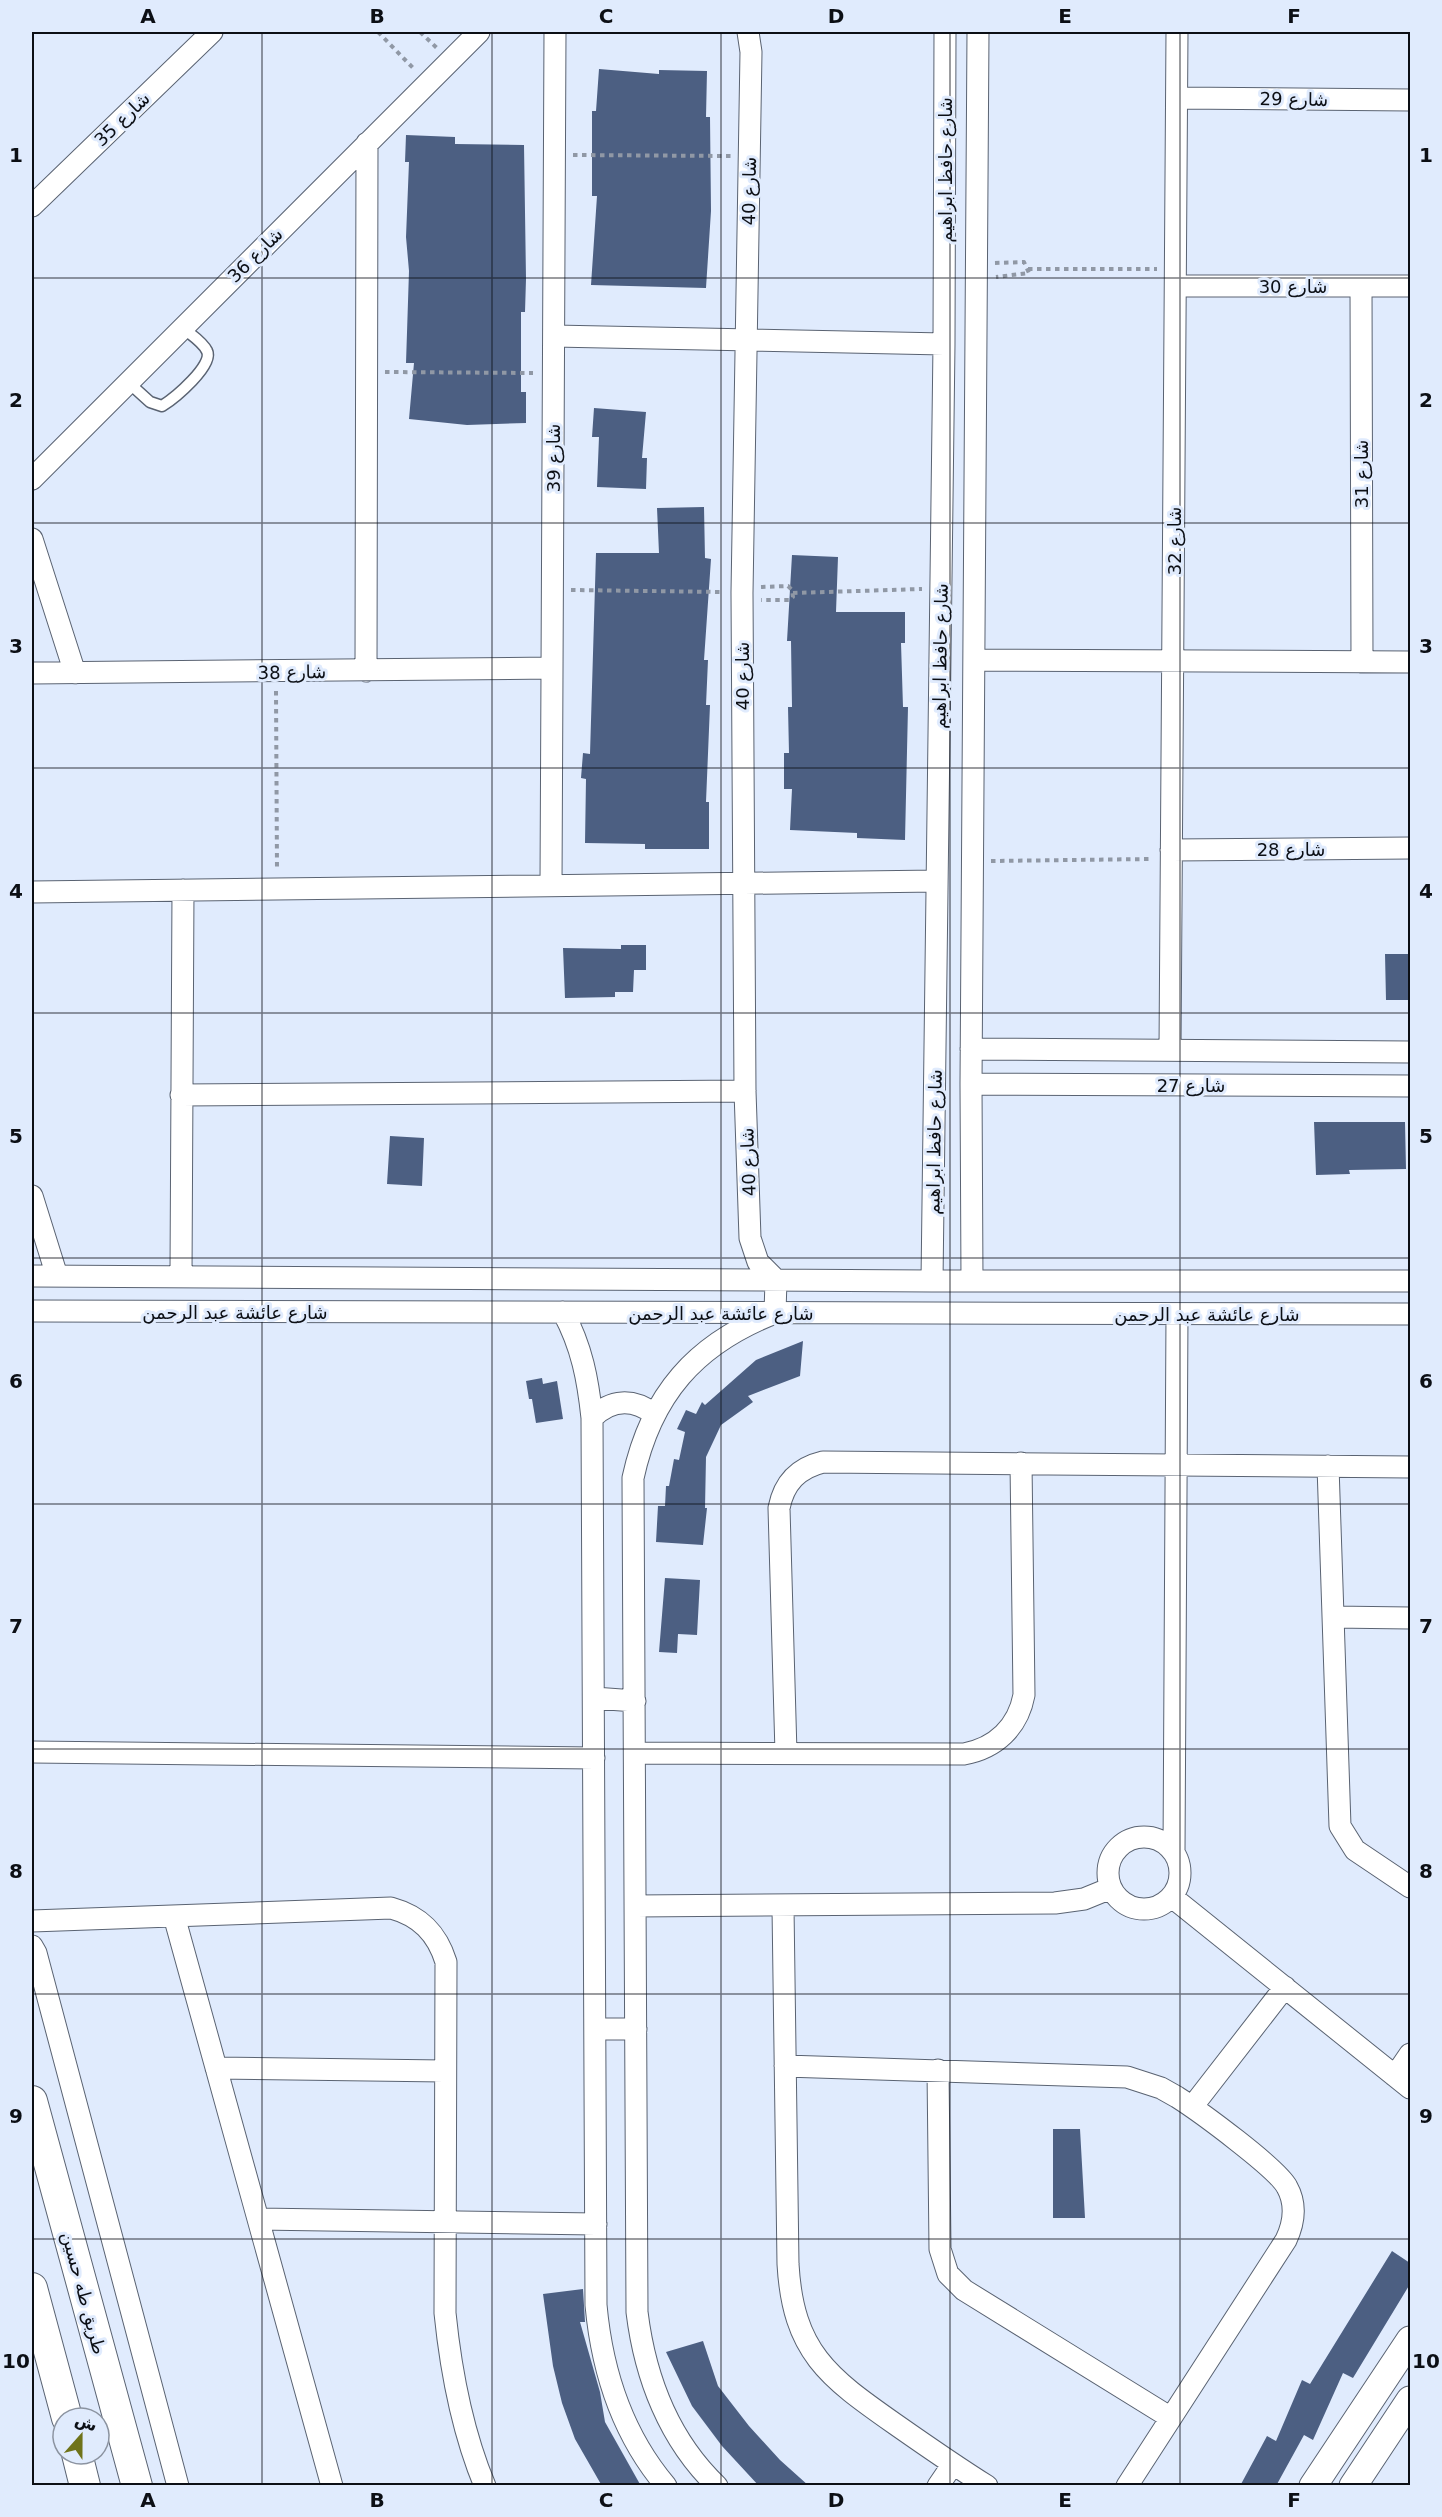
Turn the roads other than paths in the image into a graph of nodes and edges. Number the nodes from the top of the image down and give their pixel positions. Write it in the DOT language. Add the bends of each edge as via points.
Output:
graph roads {
  1 [pos="212,32"];
  2 [pos="479,32"];
  3 [pos="555,32"];
  4 [pos="748,32"];
  5 [pos="945,32"];
  6 [pos="978,32"];
  7 [pos="1177,32"];
  8 [pos="1177,98"];
  9 [pos="1410,100"];
  10 [pos="366,143"];
  11 [pos="32,206"];
  12 [pos="1176,277"];
  13 [pos="1361,286"];
  14 [pos="1410,286"];
  15 [pos="183,328"];
  16 [pos="554,336"];
  17 [pos="747,340"];
  18 [pos="944,344"];
  19 [pos="129,383"];
  20 [pos="32,478"];
  21 [pos="32,539"];
  22 [pos="974,660"];
  23 [pos="1173,662"];
  24 [pos="1362,662"];
  25 [pos="1410,662"];
  26 [pos="552,668"];
  27 [pos="366,671"];
  28 [pos="32,673"];
  29 [pos="75,673"];
  30 [pos="1410,848"];
  31 [pos="1171,854"];
  32 [pos="744,881"];
  33 [pos="937,881"];
  34 [pos="551,885"];
  35 [pos="183,890"];
  36 [pos="32,892"];
  37 [pos="971,1049"];
  38 [pos="1170,1050"];
  39 [pos="1410,1052"];
  40 [pos="971,1084"];
  41 [pos="1410,1086"];
  42 [pos="745,1091"];
  43 [pos="182,1095"];
  44 [pos="32,1196"];
  45 [pos="181,1275"];
  46 [pos="32,1276"];
  47 [pos="57,1276"];
  48 [pos="477,1278"];
  49 [pos="776,1280"];
  50 [pos="932,1281"];
  51 [pos="972,1281"];
  52 [pos="1315,1281"];
  53 [pos="1410,1281"];
  54 [pos="32,1311"];
  55 [pos="480,1312"];
  56 [pos="563,1312"];
  57 [pos="775,1313"];
  58 [pos="1178,1314"];
  59 [pos="1315,1314"];
  60 [pos="1410,1314"];
  61 [pos="654,1414"];
  62 [pos="592,1418"];
  63 [pos="1021,1463"];
  64 [pos="1177,1465"];
  65 [pos="1328,1466"];
  66 [pos="1410,1467"];
  67 [pos="1332,1617"];
  68 [pos="1410,1618"];
  69 [pos="594,1698"];
  70 [pos="635,1701"];
  71 [pos="32,1752"];
  72 [pos="635,1753"];
  73 [pos="786,1753"];
  74 [pos="594,1758"];
  75 [pos="1174,1853"];
  76 [pos="1410,1887"];
  77 [pos="1111,1888"];
  78 [pos="1172,1897"];
  79 [pos="635,1906"];
  80 [pos="783,1907"];
  81 [pos="174,1916"];
  82 [pos="32,1921"];
  83 [pos="32,1946"];
  84 [pos="1285,1987"];
  85 [pos="595,2028"];
  86 [pos="636,2030"];
  87 [pos="1410,2054"];
  88 [pos="785,2066"];
  89 [pos="216,2068"];
  90 [pos="938,2070"];
  91 [pos="444,2071"];
  92 [pos="1403,2082"];
  93 [pos="32,2101"];
  94 [pos="1192,2106"];
  95 [pos="258,2219"];
  96 [pos="443,2222"];
  97 [pos="596,2224"];
  98 [pos="32,2288"];
  99 [pos="1410,2340"];
  100 [pos="1410,2400"];
  101 [pos="64,2406"];
  102 [pos="1171,2418"];
  103 [pos="953,2464"];
  104 [pos="80,2466"];
  105 [pos="85,2486"];
  106 [pos="137,2486"];
  107 [pos="178,2486"];
  108 [pos="332,2486"];
  109 [pos="485,2486"];
  110 [pos="666,2486"];
  111 [pos="717,2486"];
  112 [pos="938,2486"];
  113 [pos="987,2486"];
  114 [pos="1127,2486"];
  115 [pos="1313,2486"];
  116 [pos="1353,2486"];
  1 -- 11 [label="street, شارع 35"];
  2 -- 10 [label="street, شارع 36"];
  3 -- 16 [label="street, شارع 39"];
  4 -- 17 [label="street, شارع 40" via="751,52"];
  5 -- 18 [label="street, شارع حافظ ابراهيم"];
  6 -- 22 [label="street, شارع حافظ ابراهيم"];
  7 -- 8 [label="street, شارع 32"];
  8 -- 9 [label="street, شارع 29"];
  8 -- 12 [label="street, شارع 32"];
  10 -- 15 [label="street, شارع 36"];
  10 -- 27 [label="street"];
  12 -- 13 [label="street, شارع 30"];
  12 -- 23 [label="street, شارع 32"];
  13 -- 14 [label="street, شارع 30"];
  13 -- 24 [label="street, شارع 31"];
  15 -- 19 [label="street, شارع 36"];
  15 -- 19 [label="lane" via="206,348 206,366 162,406 156,406"];
  16 -- 17 [label="street"];
  16 -- 26 [label="street, شارع 39"];
  17 -- 18 [label="street"];
  17 -- 32 [label="street, شارع 40" via="742,594"];
  18 -- 33 [label="street, شارع حافظ ابراهيم"];
  19 -- 20 [label="street, شارع 36"];
  21 -- 29 [label="street"];
  22 -- 23 [label="street"];
  22 -- 37 [label="street, شارع حافظ ابراهيم"];
  23 -- 24 [label="street"];
  23 -- 31 [label="street, شارع 32"];
  24 -- 25 [label="street"];
  26 -- 27 [label="street, شارع 38"];
  26 -- 34 [label="street, شارع 39"];
  27 -- 29 [label="street, شارع 38"];
  28 -- 29 [label="street, شارع 38"];
  30 -- 31 [label="street, شارع 28"];
  31 -- 38 [label="street, شارع 32"];
  32 -- 33 [label="street"];
  32 -- 34 [label="street"];
  32 -- 42 [label="street, شارع 40"];
  33 -- 50 [label="street, شارع حافظ ابراهيم"];
  34 -- 35 [label="street"];
  35 -- 36 [label="street"];
  35 -- 43 [label="street"];
  37 -- 38 [label="street, شارع 27"];
  37 -- 40 [label="street, شارع حافظ ابراهيم"];
  38 -- 39 [label="street, شارع 27"];
  40 -- 41 [label="street, شارع 27"];
  40 -- 51 [label="street, شارع حافظ ابراهيم"];
  42 -- 43 [label="street"];
  42 -- 49 [label="street, شارع 40" via="750,1238 758,1262"];
  43 -- 45 [label="street"];
  44 -- 47 [label="street"];
  45 -- 47 [label="street, شارع عائشة عبد الرحمن"];
  45 -- 48 [label="street, شارع عائشة عبد الرحمن"];
  46 -- 47 [label="street, شارع عائشة عبد الرحمن"];
  48 -- 49 [label="street, شارع عائشة عبد الرحمن"];
  48 -- 55 [label="street"];
  49 -- 50 [label="street, شارع عائشة عبد الرحمن"];
  49 -- 57 [label="street"];
  50 -- 51 [label="street, شارع عائشة عبد الرحمن"];
  51 -- 52 [label="street, شارع عائشة عبد الرحمن"];
  52 -- 53 [label="street, شارع عائشة عبد الرحمن"];
  52 -- 59 [label="street"];
  54 -- 55 [label="street, شارع عائشة عبد الرحمن"];
  55 -- 56 [label="street, شارع عائشة عبد الرحمن"];
  56 -- 57 [label="street, شارع عائشة عبد الرحمن"];
  56 -- 62 [label="street" via="586,1370"];
  57 -- 58 [label="street, شارع عائشة عبد الرحمن"];
  57 -- 61 [label="street" via="730,1333 703,1353 679,1377"];
  58 -- 59 [label="street, شارع عائشة عبد الرحمن"];
  58 -- 64 [label="street"];
  59 -- 60 [label="street, شارع عائشة عبد الرحمن"];
  61 -- 62 [label="street" via="627,1402 607,1406"];
  61 -- 70 [label="street" via="633,1478"];
  62 -- 69 [label="street"];
  63 -- 64 [label="street"];
  63 -- 73 [label="street" via="1023,1695 1012,1727 986,1748 964,1754"];
  63 -- 73 [label="street" via="823,1462 804,1468 790,1481 779,1508"];
  64 -- 65 [label="street"];
  64 -- 75 [label="street"];
  65 -- 66 [label="street"];
  65 -- 67 [label="street"];
  67 -- 68 [label="street"];
  67 -- 76 [label="street" via="1340,1826 1355,1850"];
  69 -- 70 [label="street"];
  69 -- 74 [label="street"];
  70 -- 72 [label="street"];
  71 -- 74 [label="street"];
  72 -- 73 [label="street"];
  72 -- 79 [label="street"];
  74 -- 85 [label="street"];
  75 -- 77 [label="street" via="1163,1842 1148,1837 1120,1846 1107,1874"];
  75 -- 78 [label="street" via="1180,1867 1179,1883"];
  77 -- 78 [label="street" via="1132,1908 1147,1910"];
  77 -- 80 [label="street" via="1063,1902"];
  78 -- 84 [label="street"];
  79 -- 80 [label="street"];
  79 -- 86 [label="street"];
  80 -- 88 [label="street"];
  81 -- 82 [label="street"];
  81 -- 89 [label="street"];
  81 -- 91 [label="street" via="391,1908 417,1918 436,1938 446,1962"];
  83 -- 107 [label="street"];
  84 -- 92 [label="street"];
  84 -- 94 [label="street"];
  85 -- 86 [label="street"];
  85 -- 97 [label="street"];
  86 -- 111 [label="street" via="640,2336 651,2382 671,2424"];
  87 -- 92 [label="street"];
  88 -- 90 [label="street"];
  88 -- 103 [label="street" via="788,2264 793,2307 800,2327 809,2346 836,2381"];
  89 -- 91 [label="street"];
  89 -- 95 [label="street"];
  90 -- 94 [label="street" via="1110,2075 1153,2085"];
  90 -- 102 [label="street" via="940,2249 948,2274 964,2290"];
  91 -- 96 [label="street"];
  93 -- 106 [label="main road, طريق طه حسين"];
  94 -- 102 [label="street" via="1281,2178 1291,2195 1294,2217 1286,2240"];
  95 -- 96 [label="street"];
  95 -- 108 [label="street"];
  96 -- 97 [label="street"];
  96 -- 109 [label="street" via="448,2349 464,2425"];
  97 -- 110 [label="street" via="599,2332 611,2386 633,2437"];
  98 -- 101 [label="main road"];
  99 -- 115 [label="street"];
  100 -- 116 [label="street"];
  102 -- 114 [label="street"];
  103 -- 112 [label="street"];
  103 -- 113 [label="street"];
  104 -- 105 [label="main road"];
}
